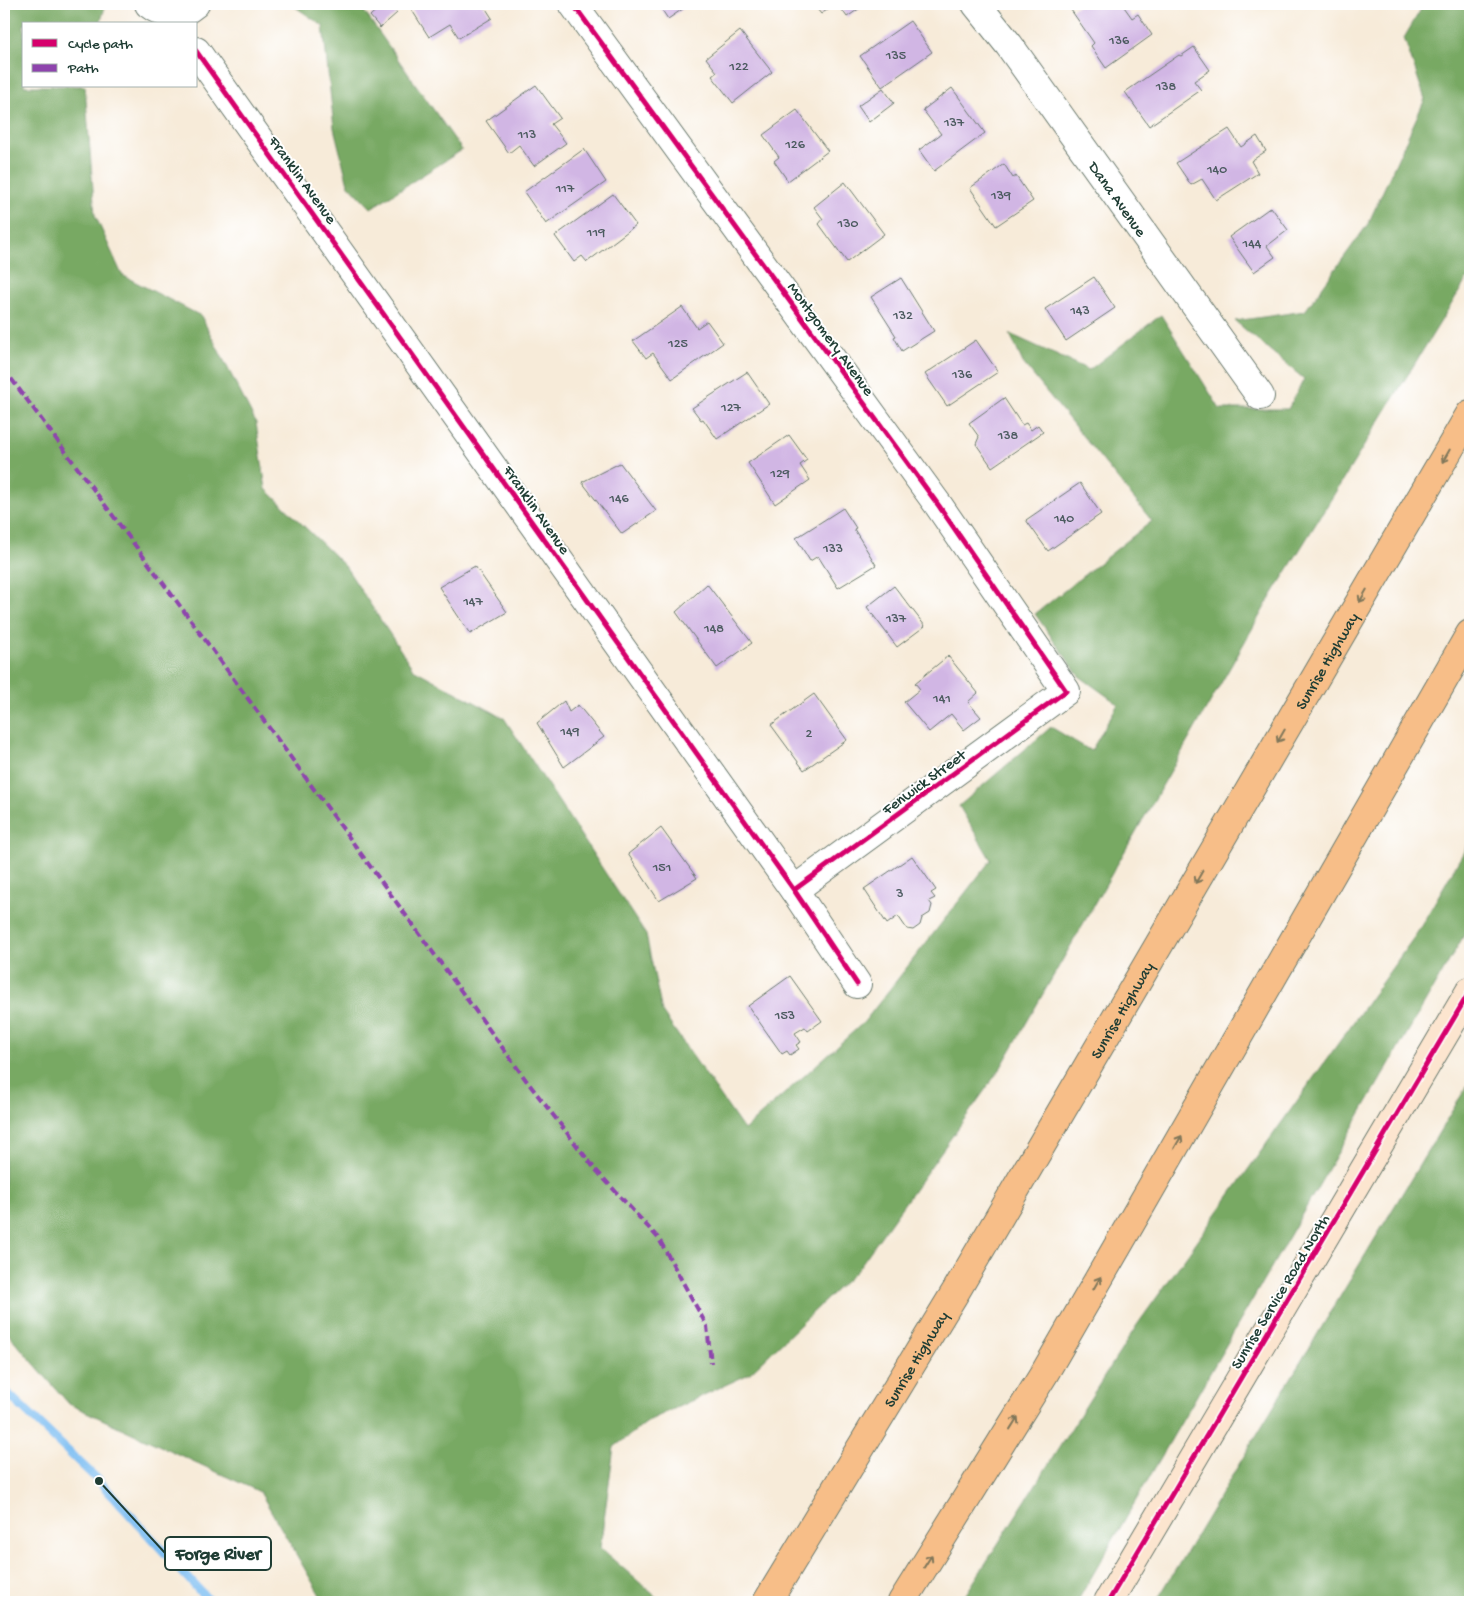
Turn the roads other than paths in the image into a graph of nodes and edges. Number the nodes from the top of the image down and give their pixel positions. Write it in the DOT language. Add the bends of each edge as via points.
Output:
graph roads {
  1 [pos="149,4"];
  2 [pos="573,4"];
  3 [pos="976,4"];
  4 [pos="184,14"];
  5 [pos="198,55"];
  6 [pos="1260,396"];
  7 [pos="1470,414"];
  8 [pos="1470,634"];
  9 [pos="1066,691"];
  10 [pos="794,890"];
  11 [pos="857,984"];
  12 [pos="1470,991"];
  13 [pos="767,1602"];
  14 [pos="902,1602"];
  15 [pos="1108,1602"];
  1 -- 4 [label="street" via="167,14"];
  2 -- 9 [label="street, Montgomery Avenue" via="938,506"];
  3 -- 6 [label="street, Dana Avenue" via="1009,45"];
  5 -- 10 [label="street, Franklin Avenue"];
  7 -- 13 [label="highway, Sunrise Highway, one-way" via="961,1282"];
  14 -- 8 [label="highway, one-way" via="1044,1374"];
  9 -- 10 [label="street, Fenwick Street"];
  10 -- 11 [label="street, Franklin Avenue"];
  12 -- 15 [label="street, Sunrise Service Road North"];
}
